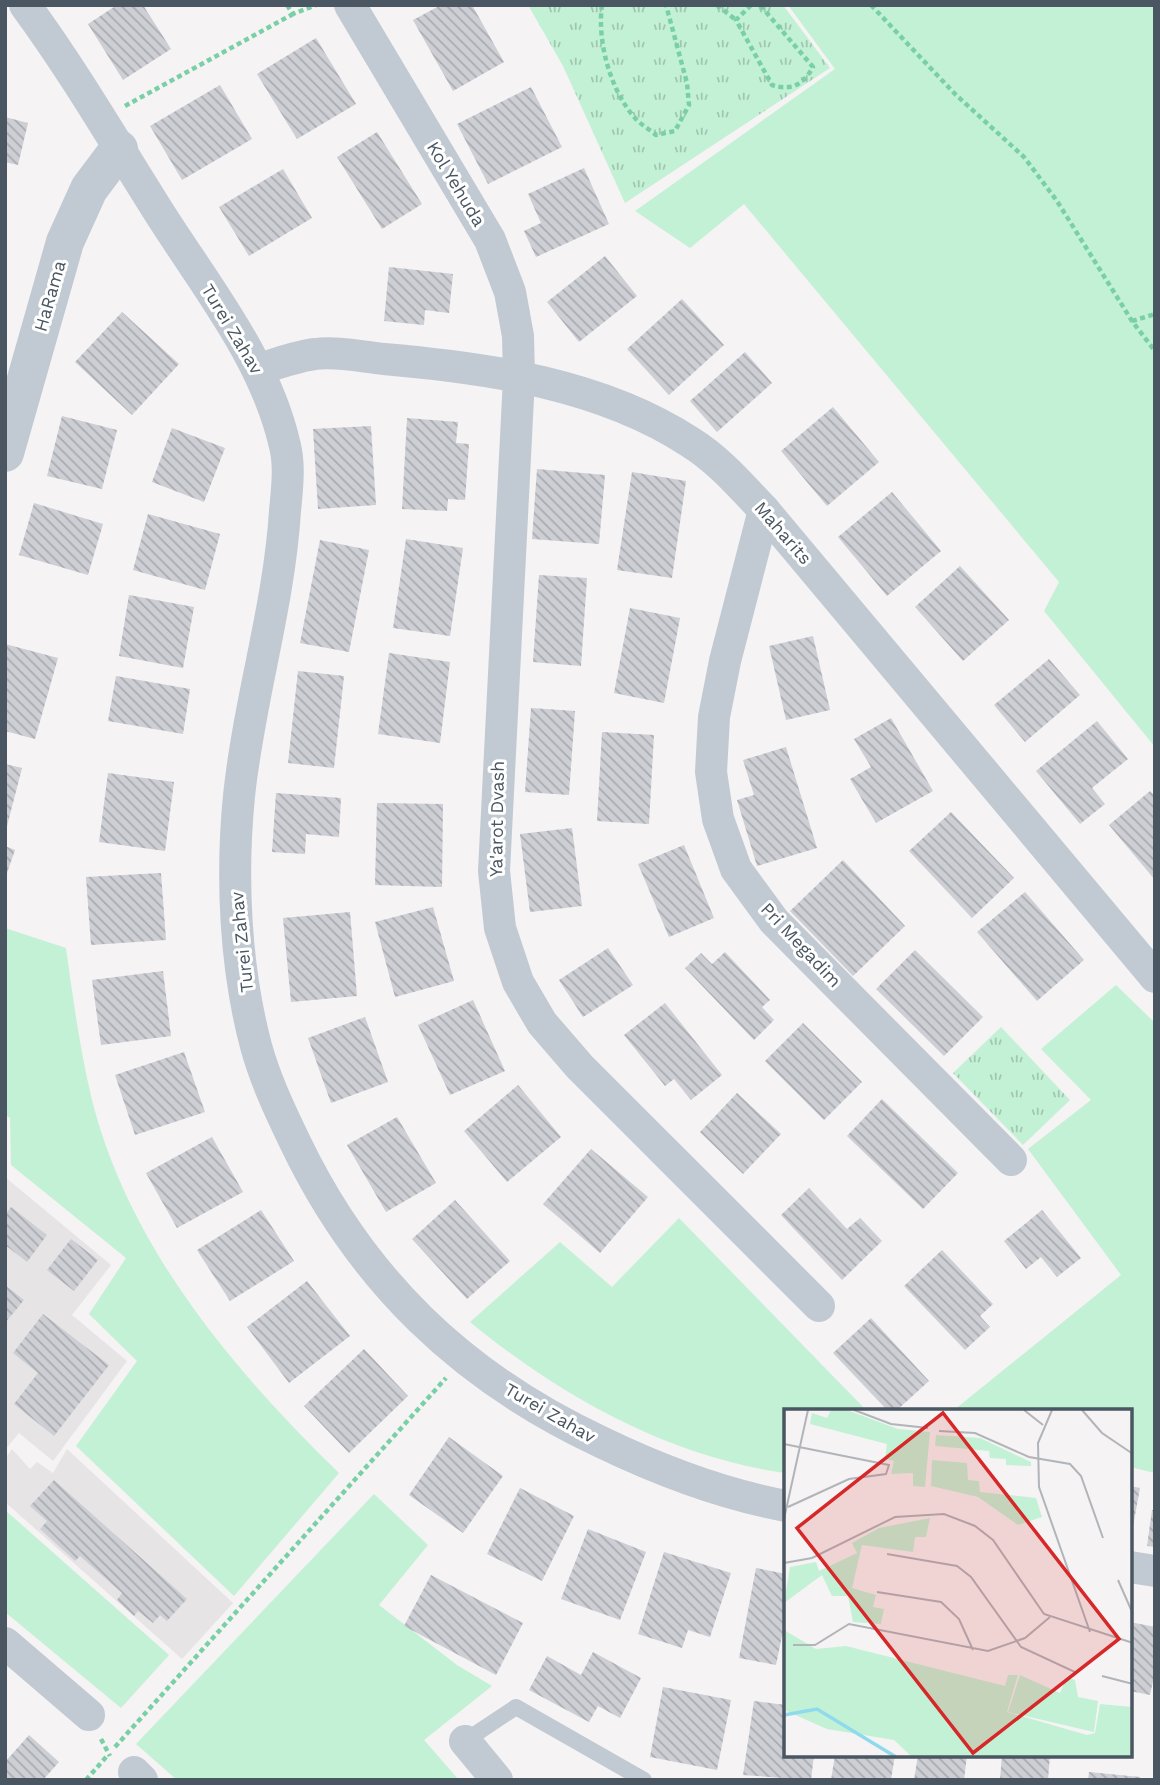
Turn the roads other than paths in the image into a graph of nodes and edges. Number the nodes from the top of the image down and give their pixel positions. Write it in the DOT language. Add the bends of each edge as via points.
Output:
graph roads {
  1 [pos="25,5"];
  2 [pos="350,5"];
  3 [pos="110,135"];
  4 [pos="259,369"];
  5 [pos="519,378"];
  6 [pos="5,453"];
  7 [pos="764,510"];
  8 [pos="1155,977"];
  9 [pos="1011,1160"];
  10 [pos="819,1306"];
  11 [pos="784,1505"];
  12 [pos="1132,1567"];
  13 [pos="1155,1571"];
  14 [pos="5,1643"];
  15 [pos="89,1715"];
  16 [pos="465,1741"];
  17 [pos="497,1780"];
  18 [pos="644,1780"];
  1 -- 3 [label="street, Turei Zahav"];
  2 -- 5 [label="street, Kol Yehuda" via="490,240 510,292"];
  3 -- 4 [label="street, Turei Zahav"];
  3 -- 6 [label="street, HaRama" via="65,242"];
  4 -- 5 [label="street, Maharits" via="316,354 459,365"];
  4 -- 11 [label="street, Turei Zahav" via="287,451 283,548 239,795 236,908 256,1046 279,1108 340,1223 386,1286 463,1359 516,1397 636,1459"];
  5 -- 7 [label="street, Maharits" via="616,405 658,423 692,442"];
  5 -- 10 [label="street, Ya'arot Dvash" via="495,806 494,871 500,928 518,982 542,1023"];
  7 -- 8 [label="street, Maharits"];
  7 -- 9 [label="street, Pri Megadim" via="714,717 712,772 718,819 736,869 774,921"];
  12 -- 13 [label="street"];
  14 -- 15 [label="street"];
  16 -- 17 [label="street"];
  16 -- 18 [label="lane" via="516,1707"];
}
